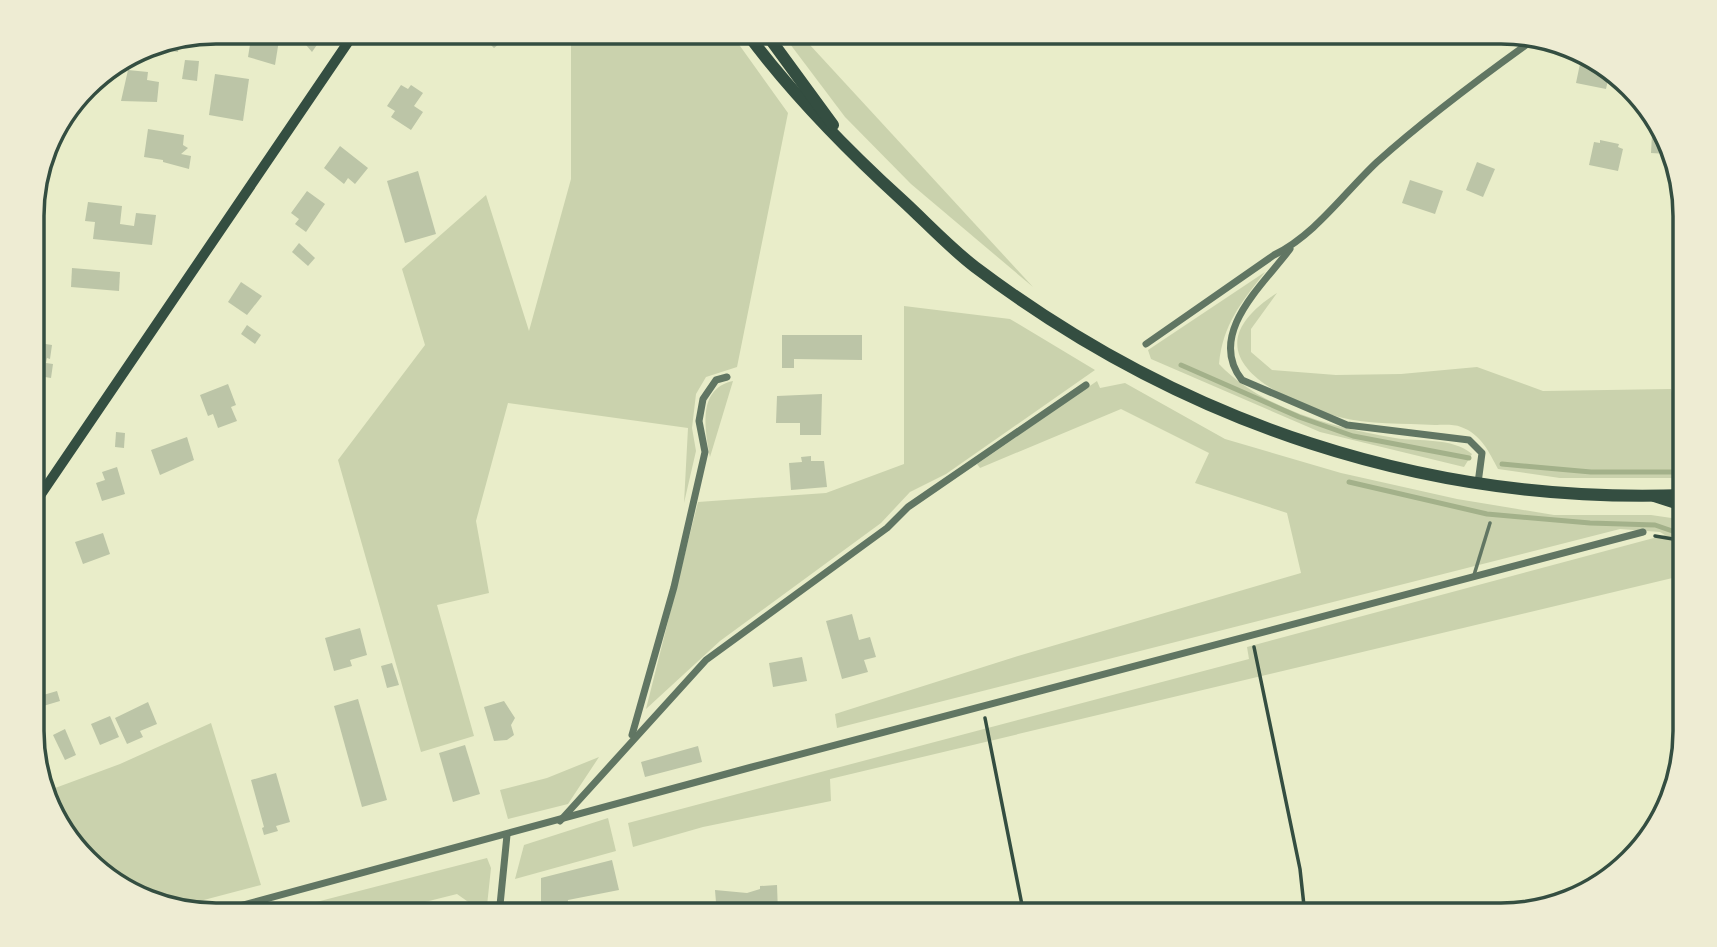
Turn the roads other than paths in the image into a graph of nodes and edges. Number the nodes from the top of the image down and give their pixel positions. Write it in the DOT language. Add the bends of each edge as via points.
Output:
graph roads {
  1 [pos="347,44"];
  2 [pos="755,44"];
  3 [pos="774,44"];
  4 [pos="1526,45"];
  5 [pos="858,160"];
  6 [pos="1293,246"];
  7 [pos="1146,344"];
  8 [pos="727,377"];
  9 [pos="1086,385"];
  10 [pos="1478,483"];
  11 [pos="44,490"];
  12 [pos="1673,496"];
  13 [pos="1654,497"];
  14 [pos="1673,504"];
  15 [pos="1490,523"];
  16 [pos="1643,532"];
  17 [pos="1473,578"];
  18 [pos="631,739"];
  19 [pos="559,821"];
  20 [pos="507,835"];
  21 [pos="251,903"];
  22 [pos="500,903"];
  1 -- 11 [label="main road"];
  2 -- 5 [label="main road" via="793,94"];
  3 -- 5 [label="main road"];
  4 -- 6 [label="street" via="1377,162"];
  5 -- 10 [label="main road" via="974,266 1107,356 1271,432 1354,458"];
  6 -- 7 [label="street"];
  6 -- 10 [label="street" via="1235,322 1228,353 1242,380 1347,425 1469,440 1482,453"];
  8 -- 18 [label="street" via="716,380 703,399 699,421 705,452 674,587"];
  9 -- 18 [label="street" via="908,507 887,528 706,660"];
  10 -- 13 [label="main road" via="1539,493"];
  12 -- 13 [label="main road"];
  13 -- 14 [label="main road"];
  15 -- 17 [label="lane"];
  16 -- 17 [label="street"];
  17 -- 19 [label="street"];
  18 -- 19 [label="street"];
  19 -- 20 [label="street"];
  20 -- 21 [label="street"];
  20 -- 22 [label="street"];
}
